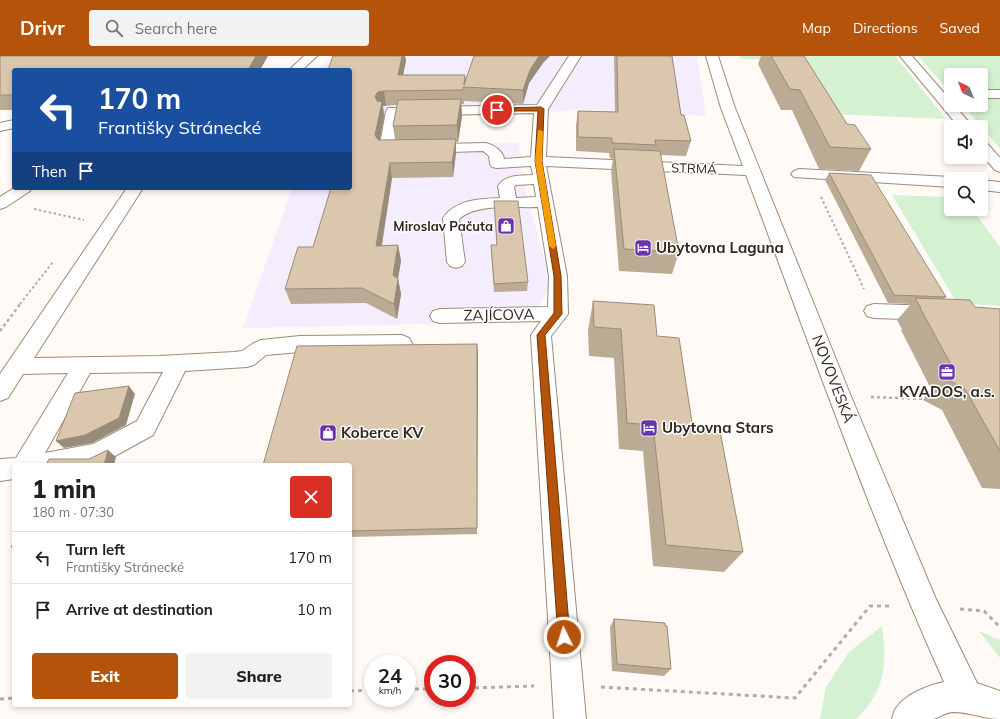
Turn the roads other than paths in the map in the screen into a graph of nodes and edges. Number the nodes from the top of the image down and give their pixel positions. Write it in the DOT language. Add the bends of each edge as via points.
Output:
graph roads {
  1 [pos="312,56"];
  2 [pos="575,56"];
  3 [pos="712,56"];
  4 [pos="906,56"];
  5 [pos="297,68"];
  6 [pos="936,92"];
  7 [pos="944,92"];
  8 [pos="988,94"];
  9 [pos="1000,94"];
  10 [pos="541,109"];
  11 [pos="960,120"];
  12 [pos="12,124"];
  13 [pos="0,127"];
  14 [pos="988,153"];
  15 [pos="1000,167"];
  16 [pos="540,170"];
  17 [pos="753,171"];
  18 [pos="799,174"];
  19 [pos="944,182"];
  20 [pos="988,186"];
  21 [pos="1000,187"];
  22 [pos="21,190"];
  23 [pos="134,190"];
  24 [pos="545,202"];
  25 [pos="2,203"];
  26 [pos="509,203"];
  27 [pos="456,262"];
  28 [pos="874,311"];
  29 [pos="558,314"];
  30 [pos="954,314"];
  31 [pos="440,316"];
  32 [pos="402,343"];
  33 [pos="178,363"];
  34 [pos="19,366"];
  35 [pos="84,366"];
  36 [pos="0,392"];
  37 [pos="26,463"];
  38 [pos="47,463"];
  39 [pos="12,468"];
  40 [pos="0,470"];
  41 [pos="967,697"];
  42 [pos="1000,706"];
  43 [pos="570,719"];
  44 [pos="908,719"];
  1 -- 5 [label="street"];
  2 -- 10 [label="street"];
  3 -- 17 [label="street, NOVOVESKÁ" via="721,89"];
  4 -- 6 [label="street"];
  6 -- 7 [label="street"];
  6 -- 11 [label="street"];
  8 -- 9 [label="street"];
  10 -- 16 [label="street"];
  10 -- 16 [label="street" via="390,111 386,150 486,147 496,155 497,164"];
  12 -- 13 [label="street"];
  14 -- 15 [label="street"];
  16 -- 17 [label="street, STRMÁ"];
  16 -- 24 [label="street"];
  16 -- 26 [label="street" via="506,186"];
  17 -- 41 [label="street, NOVOVESKÁ" via="838,394 925,607"];
  18 -- 19 [label="street"];
  20 -- 21 [label="street"];
  22 -- 25 [label="street"];
  23 -- 34 [label="street"];
  24 -- 26 [label="street"];
  24 -- 29 [label="street" via="558,276"];
  26 -- 27 [label="street" via="477,204 460,210 451,218"];
  28 -- 30 [label="street"];
  29 -- 31 [label="street, ZAJÍCOVA"];
  29 -- 43 [label="street" via="541,335"];
  32 -- 33 [label="street" via="300,344 261,348 247,360"];
  33 -- 35 [label="street"];
  33 -- 38 [label="street" via="145,428 97,454"];
  34 -- 35 [label="street"];
  34 -- 36 [label="street"];
  35 -- 37 [label="street"];
  39 -- 40 [label="street"];
  41 -- 42 [label="street"];
  41 -- 44 [label="street" via="933,700 919,708"];
}
